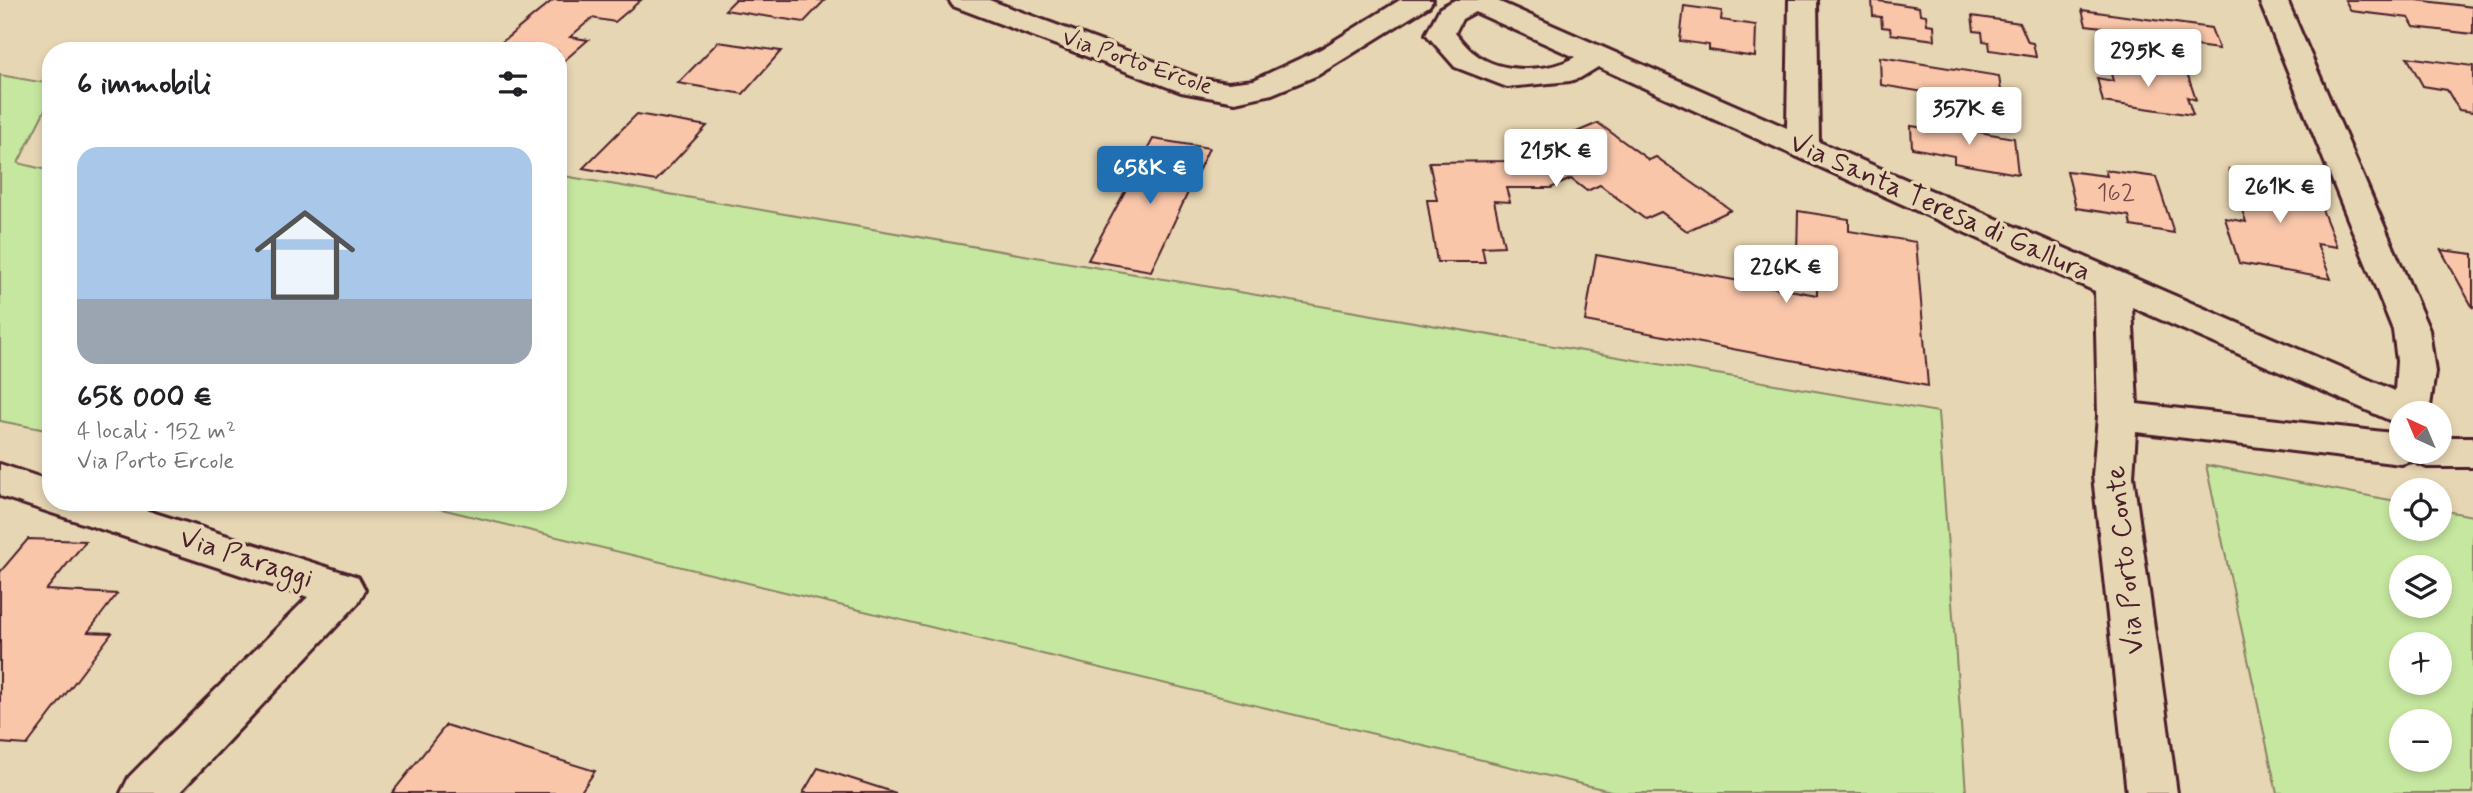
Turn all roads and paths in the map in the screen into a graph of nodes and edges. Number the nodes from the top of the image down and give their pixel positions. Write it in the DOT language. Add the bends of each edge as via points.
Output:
graph roads {
  1 [pos="963,0"];
  2 [pos="1419,0"];
  3 [pos="1473,0"];
  4 [pos="1803,0"];
  5 [pos="2273,0"];
  6 [pos="1596,56"];
  7 [pos="1803,147"];
  8 [pos="2113,285"];
  9 [pos="2413,401"];
  10 [pos="2389,404"];
  11 [pos="2118,416"];
  12 [pos="2452,429"];
  13 [pos="2473,437"];
  14 [pos="2389,448"];
  15 [pos="2452,452"];
  16 [pos="2473,452"];
  17 [pos="0,481"];
  18 [pos="42,494"];
  19 [pos="96,511"];
  20 [pos="146,793"];
  21 [pos="2152,793"];
  1 -- 2 [label="street, Via Porto Ercole" via="1177,81 1223,92 1272,85"];
  3 -- 6 [label="street, Via Santa Teresa di Gallura"];
  3 -- 6 [label="street" via="1450,15 1440,34 1465,61 1507,78 1570,72"];
  4 -- 7 [label="street"];
  5 -- 9 [label="street" via="2411,330 2416,363"];
  6 -- 7 [label="street, Via Santa Teresa di Gallura"];
  7 -- 8 [label="street, Via Santa Teresa di Gallura"];
  8 -- 10 [label="street, Via Santa Teresa di Gallura"];
  8 -- 11 [label="street, Via Porto Conte"];
  11 -- 14 [label="street"];
  11 -- 21 [label="street, Via Porto Conte" via="2113,476"];
  12 -- 13 [label="street"];
  15 -- 16 [label="street"];
  17 -- 18 [label="street"];
  19 -- 20 [label="street, Via Paraggi" via="343,590"];
}
